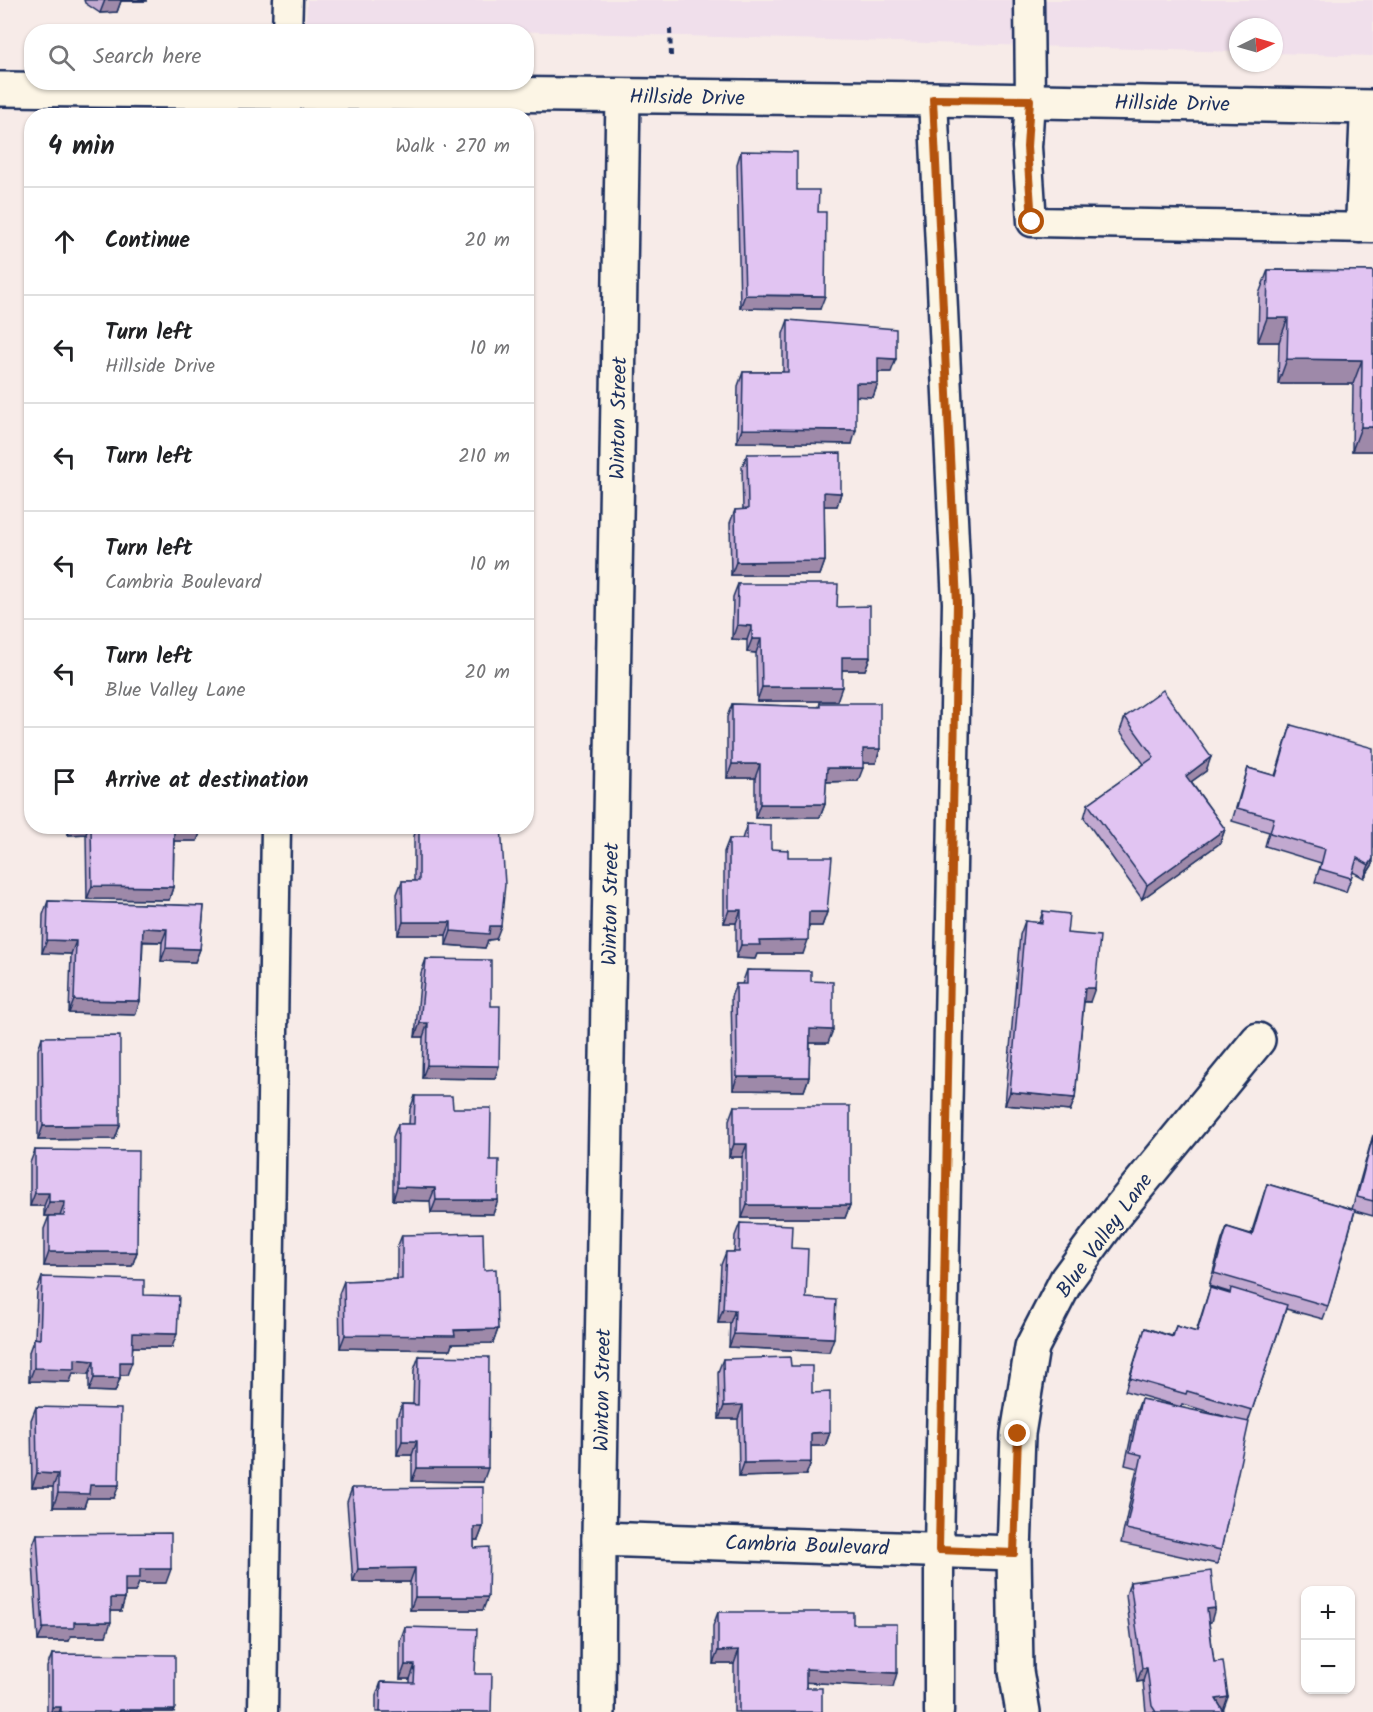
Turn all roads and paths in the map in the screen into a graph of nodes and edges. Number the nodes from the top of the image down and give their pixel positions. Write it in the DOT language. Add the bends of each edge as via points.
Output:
graph roads {
  1 [pos="288,0"];
  2 [pos="1029,0"];
  3 [pos="287,24"];
  4 [pos="670,29"];
  5 [pos="671,63"];
  6 [pos="0,89"];
  7 [pos="24,90"];
  8 [pos="36,90"];
  9 [pos="624,96"];
  10 [pos="286,97"];
  11 [pos="933,99"];
  12 [pos="1030,100"];
  13 [pos="1369,107"];
  14 [pos="1367,228"];
  15 [pos="276,834"];
  16 [pos="1258,1040"];
  17 [pos="599,1539"];
  18 [pos="939,1550"];
  19 [pos="1014,1553"];
  20 [pos="263,1712"];
  21 [pos="598,1712"];
  22 [pos="939,1712"];
  23 [pos="1023,1712"];
  1 -- 3 [label="lane"];
  2 -- 12 [label="lane"];
  4 -- 5 [label="path"];
  6 -- 7 [label="street, Hillside Drive"];
  8 -- 10 [label="street, Hillside Drive"];
  9 -- 10 [label="street, Hillside Drive"];
  9 -- 11 [label="street, Hillside Drive"];
  9 -- 17 [label="street, Winton Street"];
  11 -- 12 [label="street, Hillside Drive"];
  11 -- 18 [label="lane" via="957,603"];
  12 -- 13 [label="street, Hillside Drive"];
  12 -- 14 [label="lane" via="1027,147 1032,222"];
  13 -- 14 [label="lane"];
  15 -- 20 [label="lane"];
  16 -- 19 [label="street, Blue Valley Lane" via="1067,1279 1032,1347 1018,1434"];
  17 -- 18 [label="street, Cambria Boulevard"];
  17 -- 21 [label="street, Winton Street"];
  18 -- 19 [label="street, Cambria Boulevard"];
  18 -- 22 [label="lane"];
  19 -- 23 [label="street, Blue Valley Lane" via="1016,1671"];
}
